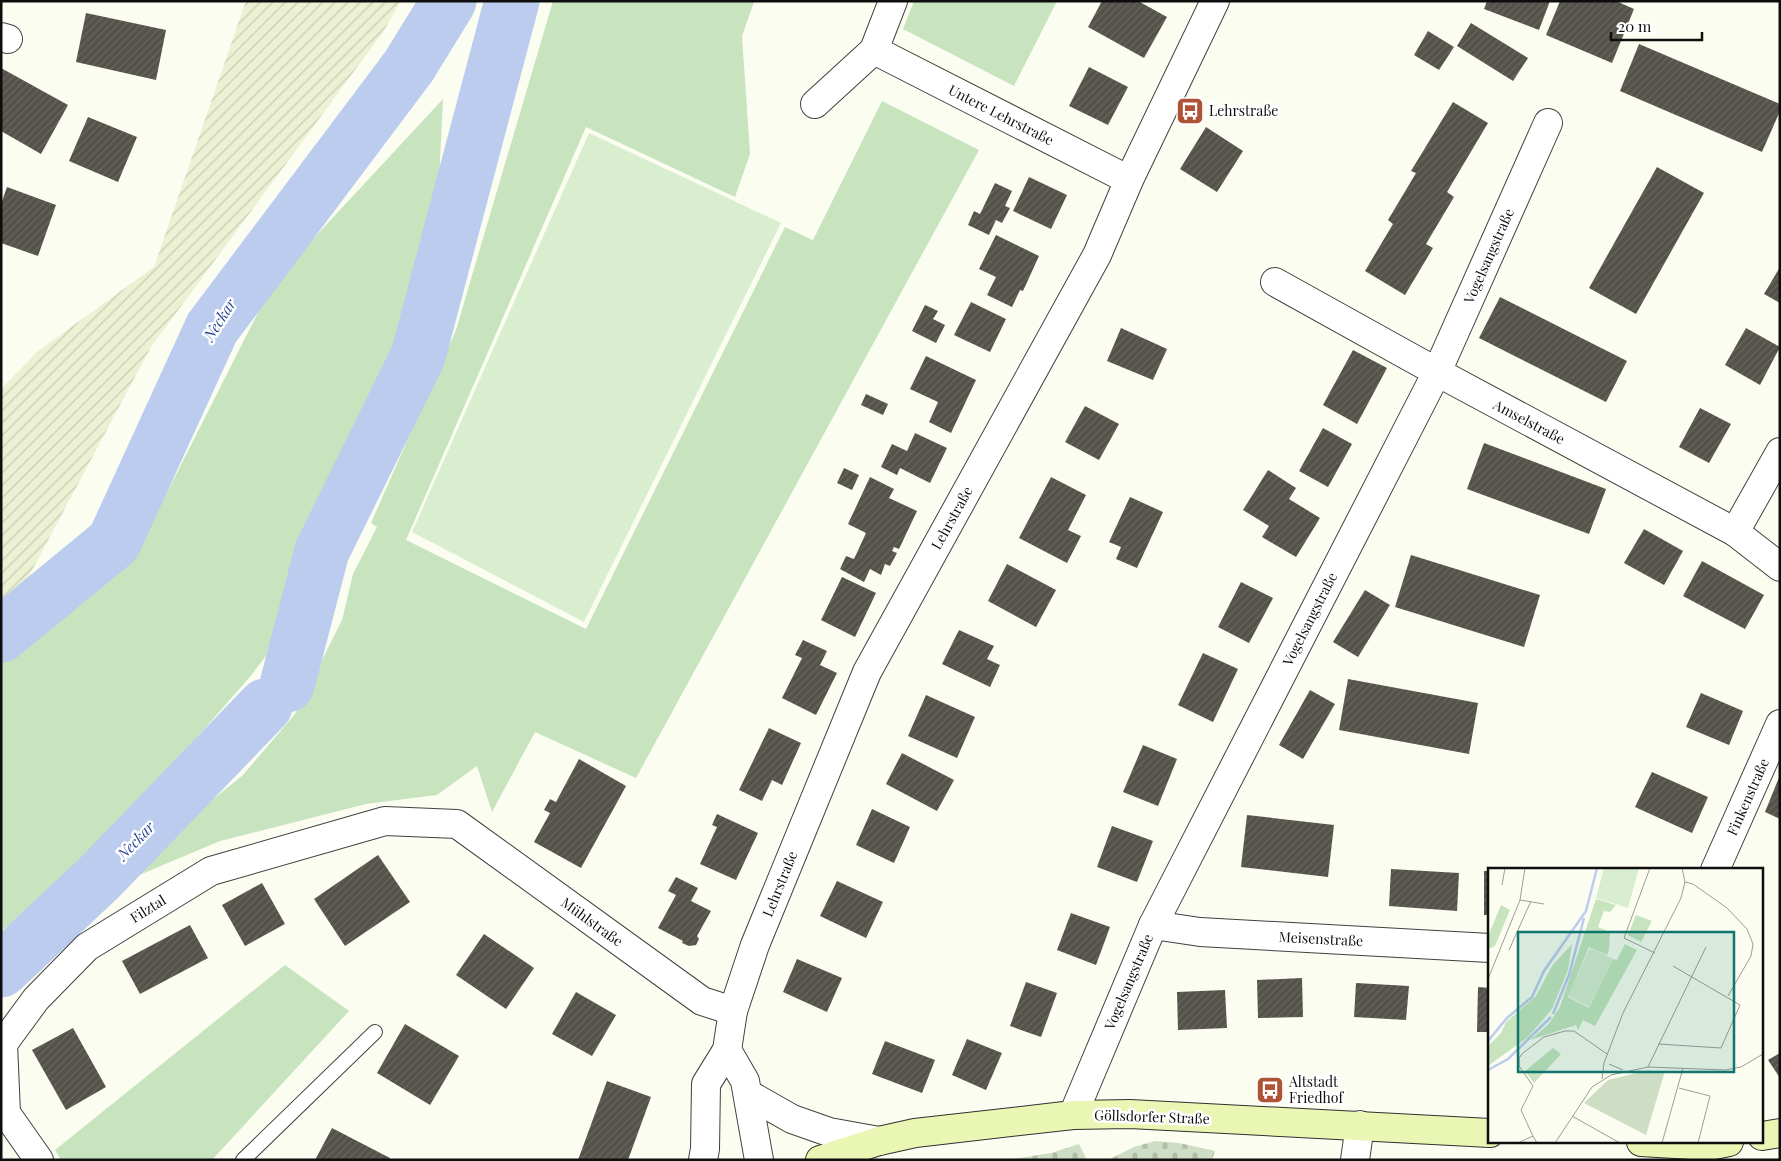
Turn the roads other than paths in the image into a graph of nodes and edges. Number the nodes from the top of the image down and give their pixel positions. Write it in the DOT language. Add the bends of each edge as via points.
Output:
graph roads {
  1 [pos="893,1"];
  2 [pos="1216,1"];
  3 [pos="874,50"];
  4 [pos="815,104"];
  5 [pos="1548,123"];
  6 [pos="1129,180"];
  7 [pos="1275,282"];
  8 [pos="1437,372"];
  9 [pos="1780,452"];
  10 [pos="1736,532"];
  11 [pos="1780,567"];
  12 [pos="1780,724"];
  13 [pos="457,824"];
  14 [pos="1717,868"];
  15 [pos="1153,925"];
  16 [pos="1488,948"];
  17 [pos="732,1011"];
  18 [pos="375,1032"];
  19 [pos="727,1050"];
  20 [pos="748,1094"];
  21 [pos="1073,1115"];
  22 [pos="1360,1125"];
  23 [pos="1780,1132"];
  24 [pos="1488,1133"];
  25 [pos="1764,1136"];
  26 [pos="879,1141"];
  27 [pos="40,1160"];
  28 [pos="243,1160"];
  29 [pos="703,1160"];
  30 [pos="759,1160"];
  31 [pos="820,1160"];
  32 [pos="1355,1160"];
  1 -- 3 [label="street"];
  2 -- 6 [label="street, Lehrstraße"];
  3 -- 4 [label="street"];
  3 -- 6 [label="street, Untere Lehrstraße"];
  5 -- 8 [label="street, Vogelsangstraße"];
  6 -- 17 [label="street, Lehrstraße" via="1097,255 867,672 755,945"];
  7 -- 8 [label="street, Amselstraße"];
  8 -- 10 [label="street, Amselstraße"];
  8 -- 15 [label="street, Vogelsangstraße"];
  9 -- 10 [label="street"];
  10 -- 11 [label="street, Amselstraße"];
  12 -- 14 [label="street, Finkenstraße"];
  13 -- 17 [label="street, Mühlstraße" via="702,1002"];
  13 -- 27 [label="street, Filztal" via="385,821 211,871 87,947 36,999 3,1044 6,1113"];
  15 -- 16 [label="street, Meisenstraße" via="1200,932"];
  15 -- 21 [label="street, Vogelsangstraße"];
  17 -- 19 [label="street, Lehrstraße"];
  18 -- 28 [label="lane"];
  19 -- 20 [label="street" via="745,1081"];
  19 -- 29 [label="street, Lehrstraße" via="706,1084"];
  20 -- 26 [label="street" via="792,1119 828,1132"];
  20 -- 30 [label="street"];
  21 -- 22 [label="street, Göllsdorfer Straße" via="1130,1114"];
  21 -- 26 [label="street, Göllsdorfer Straße" via="915,1133"];
  22 -- 24 [label="street, Göllsdorfer Straße"];
  22 -- 32 [label="street"];
  23 -- 25 [label="street"];
  26 -- 31 [label="street, Göllsdorfer Straße"];
}
